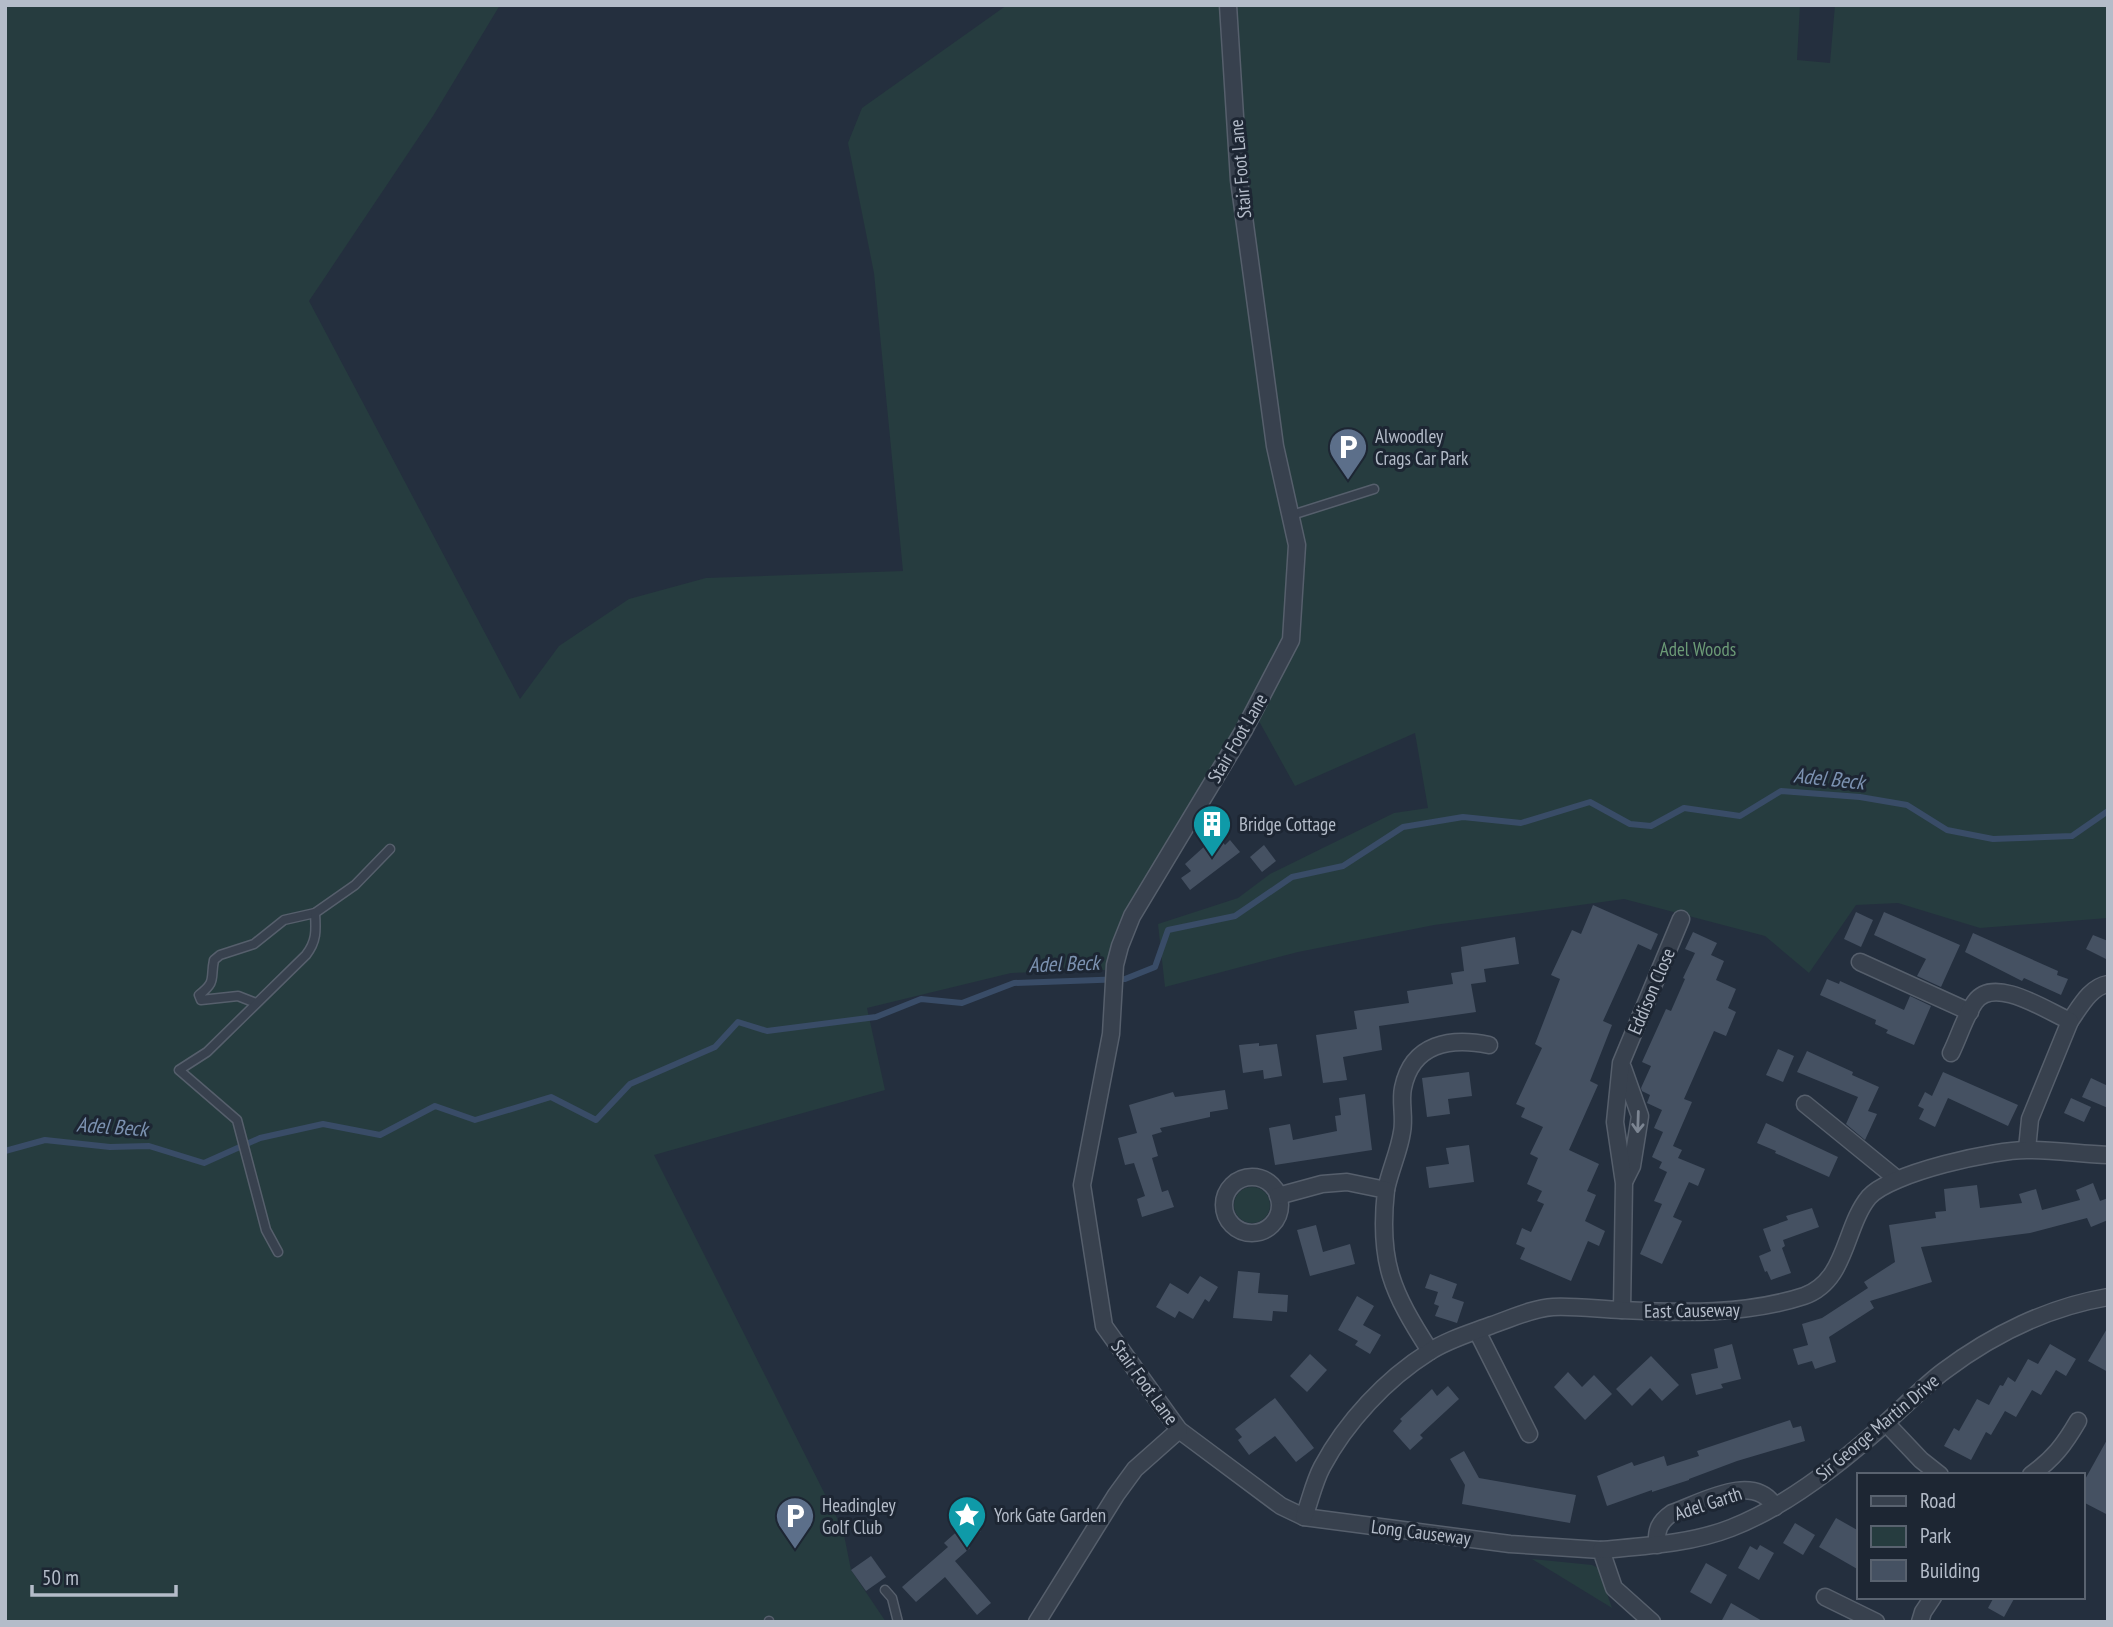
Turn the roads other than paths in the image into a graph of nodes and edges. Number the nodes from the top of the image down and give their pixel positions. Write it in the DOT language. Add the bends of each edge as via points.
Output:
graph roads {
  1 [pos="1228,5"];
  2 [pos="1374,489"];
  3 [pos="1292,515"];
  4 [pos="390,849"];
  5 [pos="315,913"];
  6 [pos="1681,919"];
  7 [pos="1860,962"];
  8 [pos="2108,984"];
  9 [pos="256,1003"];
  10 [pos="1970,1012"];
  11 [pos="2070,1021"];
  12 [pos="1489,1045"];
  13 [pos="1951,1053"];
  14 [pos="1621,1063"];
  15 [pos="1805,1104"];
  16 [pos="2027,1149"];
  17 [pos="2108,1155"];
  18 [pos="1897,1179"];
  19 [pos="1624,1183"];
  20 [pos="1385,1190"];
  21 [pos="1279,1196"];
  22 [pos="278,1252"];
  23 [pos="2108,1297"];
  24 [pos="1622,1310"];
  25 [pos="1477,1331"];
  26 [pos="1430,1351"];
  27 [pos="2078,1421"];
  28 [pos="1886,1423"];
  29 [pos="1179,1430"];
  30 [pos="1529,1434"];
  31 [pos="1937,1473"];
  32 [pos="2034,1473"];
  33 [pos="1775,1507"];
  34 [pos="1304,1517"];
  35 [pos="1657,1545"];
  36 [pos="1601,1550"];
  37 [pos="885,1590"];
  38 [pos="1825,1597"];
  39 [pos="1932,1599"];
  40 [pos="898,1622"];
  41 [pos="1037,1622"];
  42 [pos="1652,1622"];
  43 [pos="1876,1622"];
  44 [pos="1920,1622"];
  1 -- 3 [label="street, Stair Foot Lane" via="1239,180 1275,446"];
  2 -- 3 [label="lane"];
  3 -- 29 [label="street, Stair Foot Lane" via="1297,545 1291,640 1244,730 1132,916 1115,965 1111,1034 1082,1185 1104,1326"];
  4 -- 5 [label="lane" via="355,885"];
  5 -- 9 [label="lane" via="313,946"];
  5 -- 9 [label="lane" via="284,920 254,944 214,960 214,980 199,995 201,1000 239,996"];
  6 -- 14 [label="street, Eddison Close"];
  7 -- 10 [label="street"];
  8 -- 11 [label="street" via="2088,996"];
  9 -- 22 [label="lane" via="207,1052 179,1070 237,1119 265,1230"];
  10 -- 11 [label="street" via="1975,1001 1989,992 2005,991"];
  10 -- 13 [label="street"];
  11 -- 16 [label="street" via="2030,1119"];
  12 -- 20 [label="street" via="1468,1041 1430,1047 1414,1063 1403,1088 1402,1135"];
  14 -- 19 [label="street, Eddison Close" via="1615,1122"];
  14 -- 19 [label="street, Eddison Close, one-way" via="1640,1115 1632,1166"];
  15 -- 18 [label="street"];
  16 -- 17 [label="street, East Causeway"];
  16 -- 18 [label="street, East Causeway" via="1997,1152"];
  18 -- 24 [label="street, East Causeway" via="1868,1198 1836,1267 1824,1286 1807,1295 1762,1308"];
  19 -- 24 [label="street, Eddison Close"];
  20 -- 21 [label="street" via="1347,1182"];
  20 -- 26 [label="street" via="1384,1237 1394,1291"];
  23 -- 28 [label="street, Sir George Martin Drive" via="2058,1308 1976,1349 1943,1371"];
  24 -- 25 [label="street, East Causeway" via="1549,1308"];
  25 -- 26 [label="street, East Causeway"];
  25 -- 30 [label="street"];
  26 -- 34 [label="street, East Causeway" via="1384,1387 1341,1436 1321,1469"];
  27 -- 32 [label="street" via="2051,1460"];
  28 -- 31 [label="street"];
  28 -- 33 [label="street, Sir George Martin Drive"];
  29 -- 34 [label="street, Long Causeway" via="1281,1506"];
  29 -- 41 [label="street" via="1135,1469"];
  33 -- 35 [label="street, Sir George Martin Drive" via="1722,1531"];
  33 -- 35 [label="street, Adel Garth" via="1761,1492 1736,1490 1672,1513 1658,1526"];
  34 -- 36 [label="street, Long Causeway" via="1510,1544"];
  35 -- 36 [label="street, Sir George Martin Drive"];
  36 -- 42 [label="street" via="1614,1588"];
  37 -- 40 [label="lane"];
  38 -- 43 [label="street"];
  39 -- 44 [label="street"];
}
